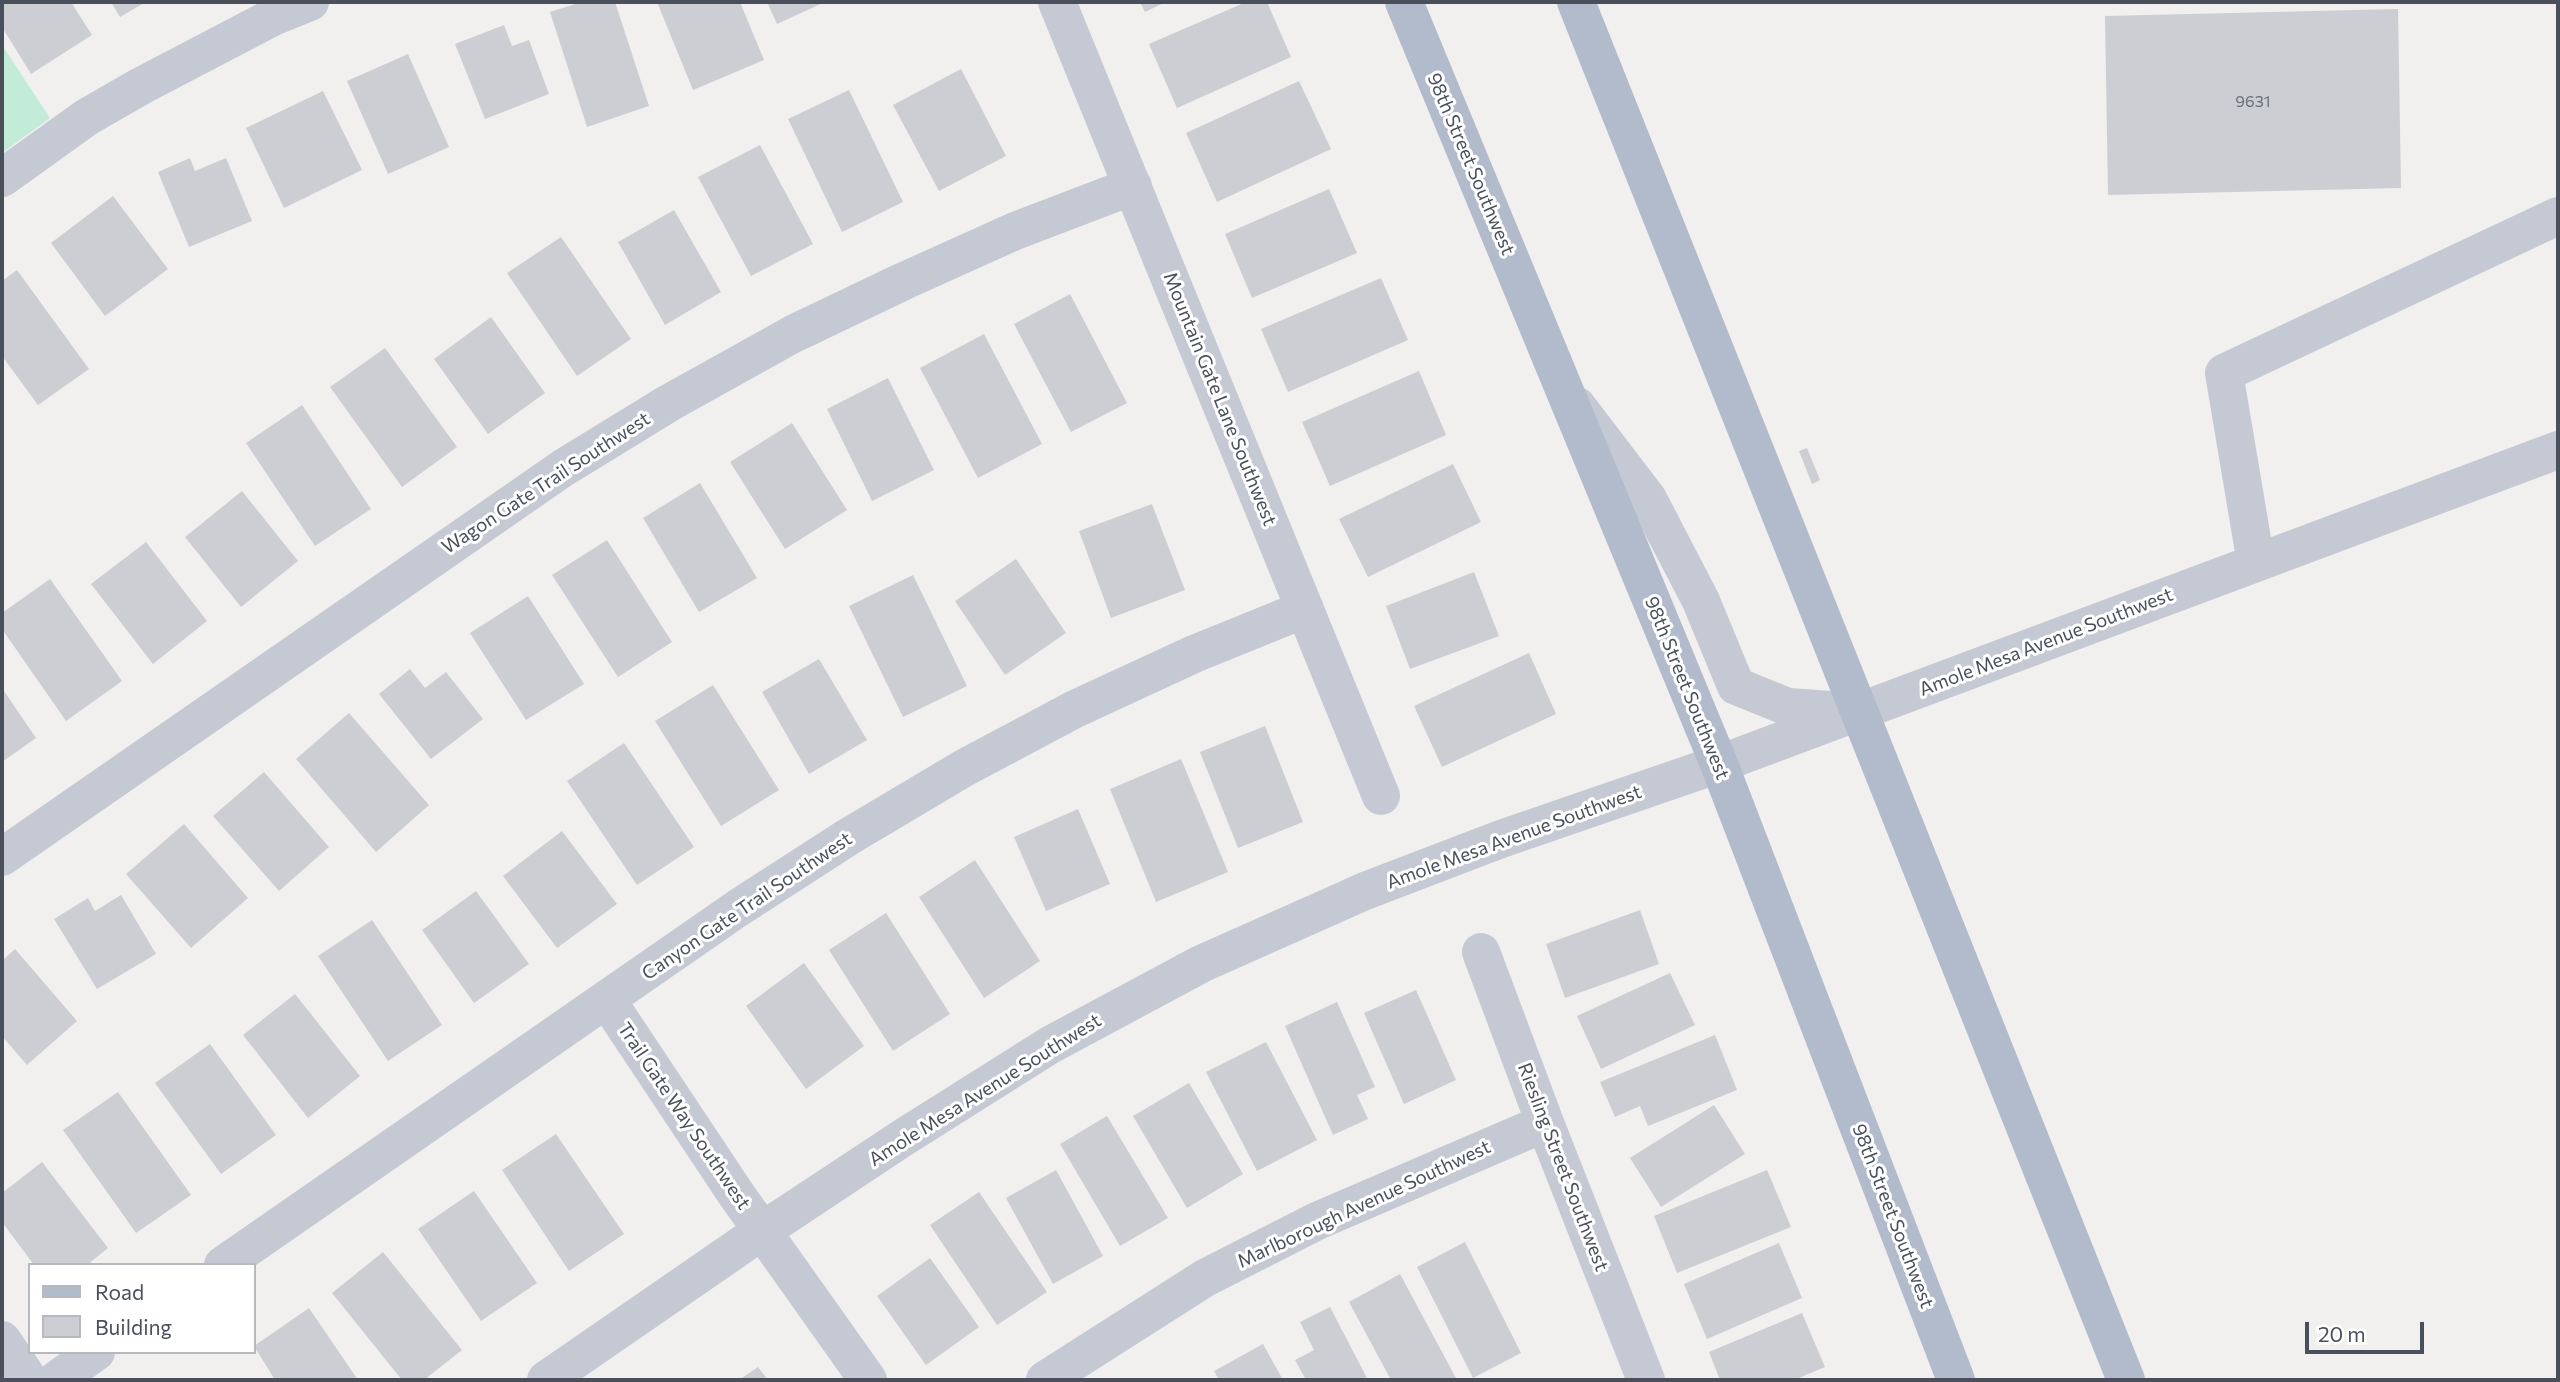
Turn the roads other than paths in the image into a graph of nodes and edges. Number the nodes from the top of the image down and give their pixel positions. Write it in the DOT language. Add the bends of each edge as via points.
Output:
graph roads {
  1 [pos="310,2"];
  2 [pos="1058,2"];
  3 [pos="1404,2"];
  4 [pos="1576,2"];
  5 [pos="2,178"];
  6 [pos="1133,186"];
  7 [pos="2558,216"];
  8 [pos="1565,391"];
  9 [pos="2558,450"];
  10 [pos="2256,563"];
  11 [pos="1305,609"];
  12 [pos="1860,712"];
  13 [pos="1719,764"];
  14 [pos="1381,796"];
  15 [pos="2,857"];
  16 [pos="1482,952"];
  17 [pos="607,1000"];
  18 [pos="1545,1123"];
  19 [pos="762,1231"];
  20 [pos="226,1263"];
  21 [pos="2,1340"];
  22 [pos="93,1354"];
  23 [pos="29,1380"];
  24 [pos="56,1380"];
  25 [pos="547,1380"];
  26 [pos="868,1380"];
  27 [pos="1045,1380"];
  28 [pos="1646,1380"];
  29 [pos="1956,1380"];
  30 [pos="2126,1380"];
  1 -- 5 [label="street" via="141,86 87,117"];
  2 -- 6 [label="street, Mountain Gate Lane Southwest"];
  3 -- 8 [label="main road, 98th Street Southwest"];
  4 -- 12 [label="main road"];
  6 -- 11 [label="street, Mountain Gate Lane Southwest"];
  6 -- 15 [label="street, Wagon Gate Trail Southwest" via="904,281 793,334 669,403 563,468"];
  7 -- 10 [label="street" via="2224,373"];
  8 -- 12 [label="street" via="1648,499 1701,601 1736,686 1788,707"];
  8 -- 13 [label="main road, 98th Street Southwest"];
  9 -- 10 [label="street, Amole Mesa Avenue Southwest"];
  10 -- 12 [label="street, Amole Mesa Avenue Southwest"];
  11 -- 14 [label="street, Mountain Gate Lane Southwest"];
  11 -- 17 [label="street, Canyon Gate Trail Southwest" via="1075,709 964,768 738,908"];
  12 -- 13 [label="street, Amole Mesa Avenue Southwest"];
  12 -- 30 [label="main road"];
  13 -- 19 [label="street, Amole Mesa Avenue Southwest" via="1402,877 1201,964 1050,1045"];
  13 -- 29 [label="main road, 98th Street Southwest"];
  16 -- 18 [label="street, Riesling Street Southwest"];
  17 -- 19 [label="street, Trail Gate Way Southwest"];
  17 -- 20 [label="street, Canyon Gate Trail Southwest"];
  18 -- 27 [label="street, Marlborough Avenue Southwest" via="1317,1221 1217,1272"];
  18 -- 28 [label="street, Riesling Street Southwest"];
  19 -- 25 [label="street, Amole Mesa Avenue Southwest"];
  19 -- 26 [label="street, Trail Gate Way Southwest"];
  21 -- 23 [label="street"];
  22 -- 24 [label="street"];
}
